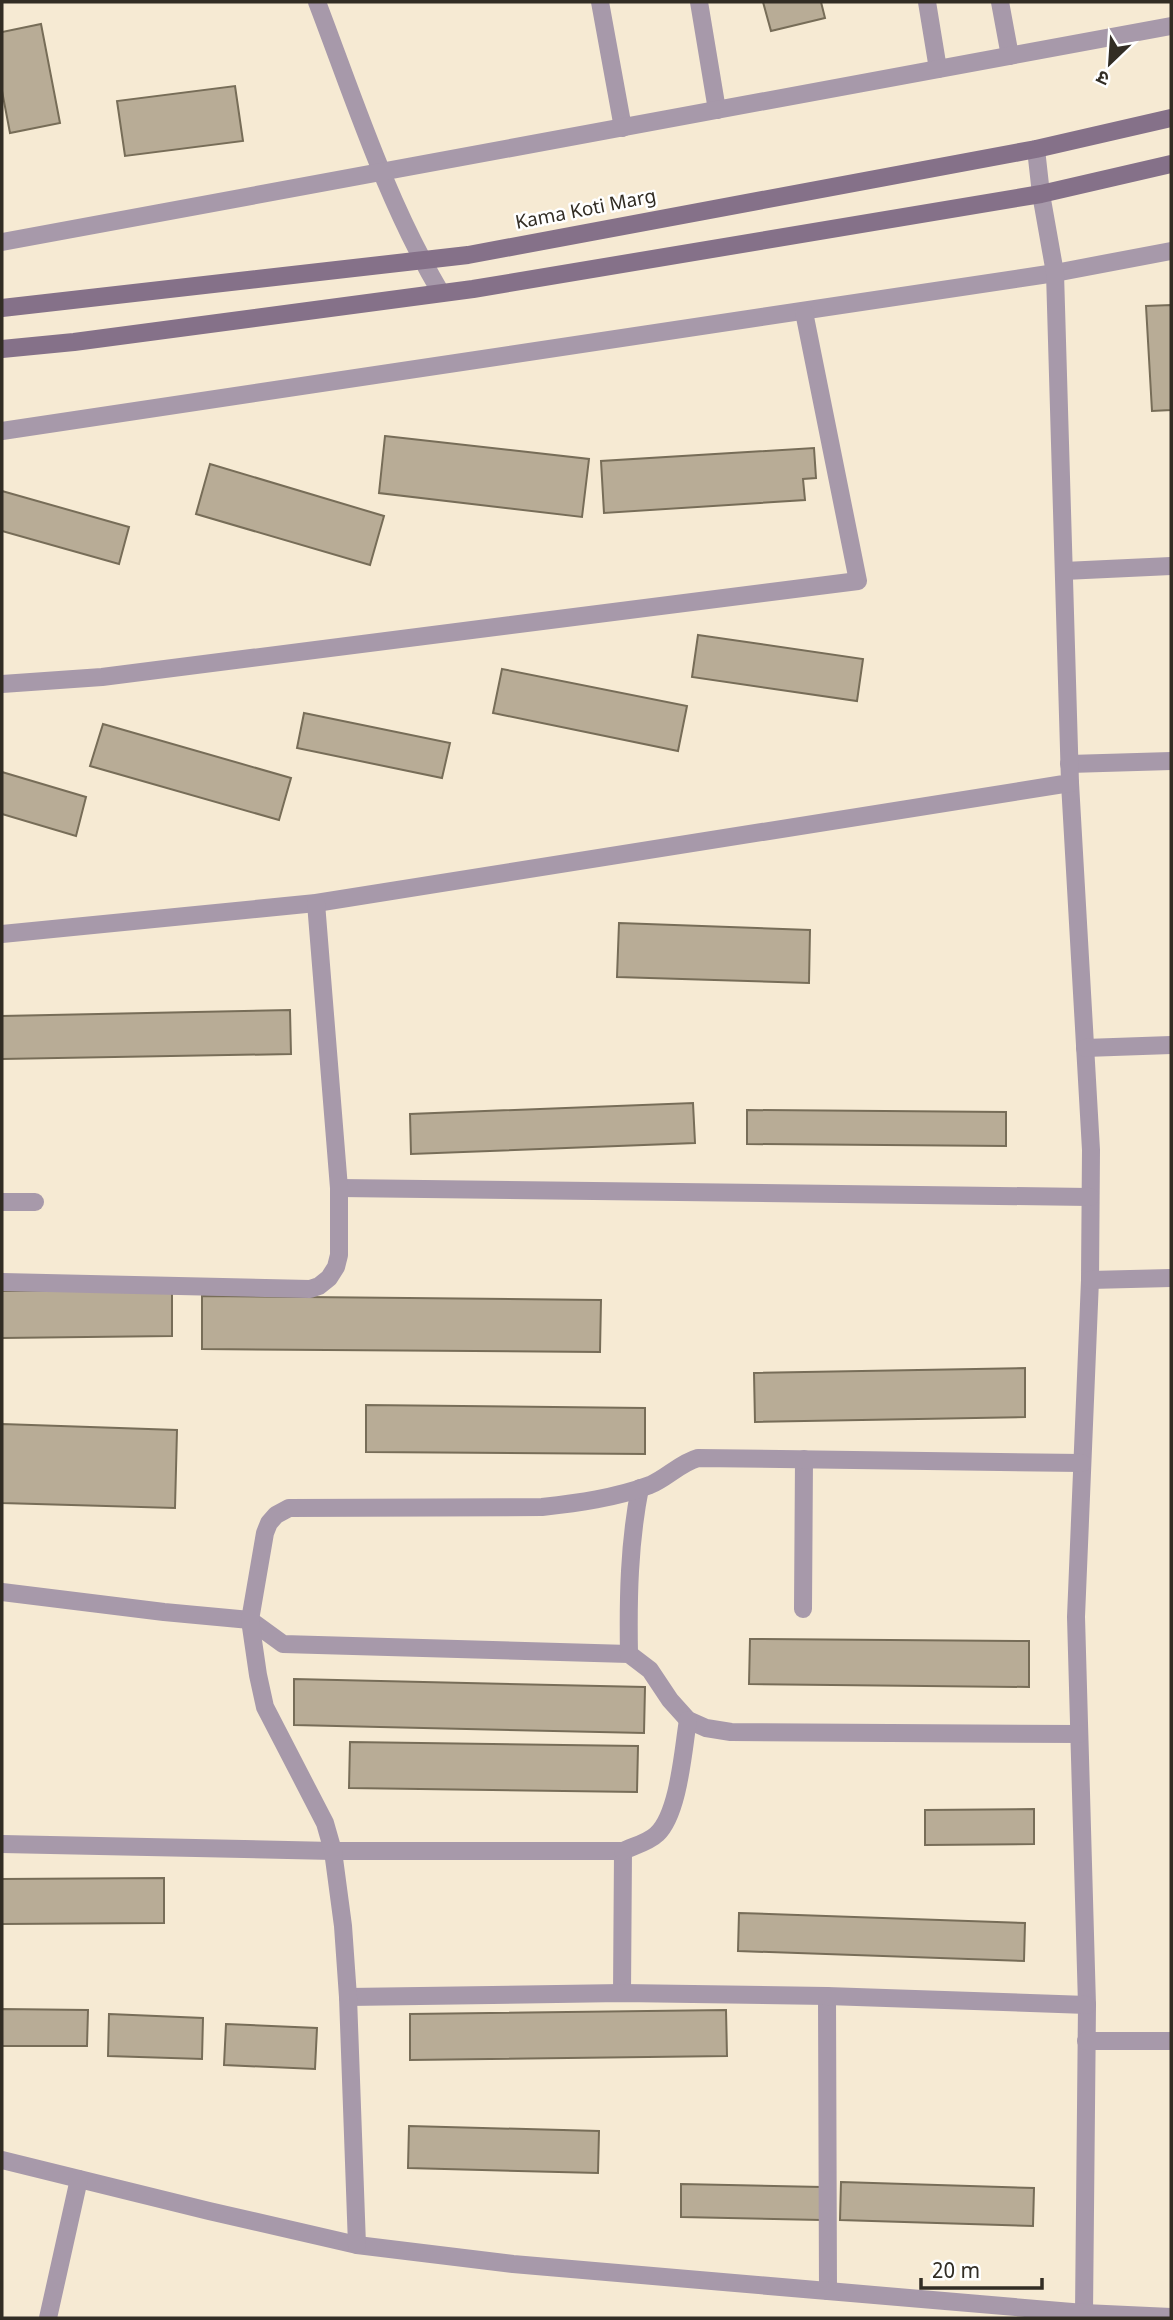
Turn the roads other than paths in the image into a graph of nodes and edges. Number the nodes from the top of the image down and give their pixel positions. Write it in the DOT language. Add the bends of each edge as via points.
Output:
graph roads {
  1 [pos="317,2"];
  2 [pos="600,2"];
  3 [pos="699,2"];
  4 [pos="927,2"];
  5 [pos="1000,2"];
  6 [pos="1171,26"];
  7 [pos="1010,56"];
  8 [pos="938,69"];
  9 [pos="717,110"];
  10 [pos="1171,118"];
  11 [pos="623,128"];
  12 [pos="1036,149"];
  13 [pos="1171,164"];
  14 [pos="382,171"];
  15 [pos="1041,194"];
  16 [pos="2,242"];
  17 [pos="1171,251"];
  18 [pos="421,260"];
  19 [pos="1055,273"];
  20 [pos="441,293"];
  21 [pos="2,308"];
  22 [pos="804,312"];
  23 [pos="2,349"];
  24 [pos="2,431"];
  25 [pos="1171,566"];
  26 [pos="1064,571"];
  27 [pos="2,684"];
  28 [pos="1171,761"];
  29 [pos="1069,764"];
  30 [pos="1070,783"];
  31 [pos="316,903"];
  32 [pos="2,934"];
  33 [pos="1171,1045"];
  34 [pos="1085,1048"];
  35 [pos="339,1188"];
  36 [pos="1090,1197"];
  37 [pos="2,1202"];
  38 [pos="36,1202"];
  39 [pos="1171,1278"];
  40 [pos="1090,1280"];
  41 [pos="2,1282"];
  42 [pos="804,1459"];
  43 [pos="1082,1462"];
  44 [pos="640,1488"];
  45 [pos="2,1592"];
  46 [pos="803,1609"];
  47 [pos="250,1620"];
  48 [pos="629,1654"];
  49 [pos="688,1720"];
  50 [pos="1079,1734"];
  51 [pos="2,1844"];
  52 [pos="333,1851"];
  53 [pos="624,1851"];
  54 [pos="622,1993"];
  55 [pos="827,1996"];
  56 [pos="348,1997"];
  57 [pos="1087,2005"];
  58 [pos="1086,2041"];
  59 [pos="1171,2041"];
  60 [pos="2,2160"];
  61 [pos="79,2179"];
  62 [pos="357,2245"];
  63 [pos="828,2291"];
  64 [pos="1084,2313"];
  65 [pos="1171,2317"];
  66 [pos="48,2318"];
  1 -- 14 [label="street"];
  2 -- 11 [label="street"];
  3 -- 9 [label="street"];
  4 -- 8 [label="street"];
  5 -- 7 [label="street"];
  6 -- 7 [label="street"];
  7 -- 8 [label="street"];
  8 -- 9 [label="street"];
  9 -- 11 [label="street"];
  10 -- 12 [label="street, Kama Koti Marg"];
  11 -- 14 [label="street"];
  12 -- 15 [label="street"];
  12 -- 18 [label="street, Kama Koti Marg"];
  13 -- 15 [label="street"];
  14 -- 16 [label="street"];
  14 -- 18 [label="street"];
  15 -- 19 [label="street"];
  15 -- 20 [label="street"];
  17 -- 19 [label="street"];
  18 -- 20 [label="street"];
  18 -- 21 [label="street, Kama Koti Marg"];
  19 -- 22 [label="street"];
  19 -- 26 [label="street"];
  20 -- 23 [label="street"];
  22 -- 24 [label="street"];
  22 -- 27 [label="street" via="858,581 102,677"];
  25 -- 26 [label="street"];
  26 -- 29 [label="street"];
  28 -- 29 [label="street"];
  29 -- 30 [label="street"];
  30 -- 31 [label="street"];
  30 -- 34 [label="street"];
  31 -- 32 [label="street"];
  31 -- 35 [label="street"];
  33 -- 34 [label="street"];
  34 -- 36 [label="street"];
  35 -- 36 [label="street"];
  35 -- 41 [label="street" via="336,1267 330,1278 310,1289"];
  36 -- 40 [label="street"];
  37 -- 38 [label="street"];
  39 -- 40 [label="street"];
  40 -- 43 [label="street"];
  42 -- 43 [label="street"];
  42 -- 44 [label="street" via="698,1458"];
  42 -- 46 [label="street"];
  43 -- 50 [label="street" via="1076,1617"];
  44 -- 47 [label="street" via="542,1507 289,1508 276,1515 265,1533"];
  44 -- 48 [label="street" via="628,1595"];
  45 -- 47 [label="street"];
  47 -- 48 [label="street" via="283,1644"];
  47 -- 52 [label="street" via="265,1707 325,1823"];
  48 -- 49 [label="street" via="650,1670"];
  49 -- 50 [label="street" via="731,1732"];
  49 -- 53 [label="street" via="667,1822 656,1836"];
  50 -- 57 [label="street"];
  51 -- 52 [label="street"];
  52 -- 53 [label="street"];
  52 -- 56 [label="street"];
  53 -- 54 [label="street"];
  54 -- 55 [label="street"];
  54 -- 56 [label="street"];
  55 -- 57 [label="street"];
  55 -- 63 [label="street"];
  56 -- 62 [label="street"];
  57 -- 58 [label="street"];
  58 -- 59 [label="street"];
  58 -- 64 [label="street"];
  60 -- 61 [label="street"];
  61 -- 62 [label="street"];
  61 -- 66 [label="street"];
  62 -- 63 [label="street" via="513,2264"];
  63 -- 64 [label="street"];
  64 -- 65 [label="street"];
}
